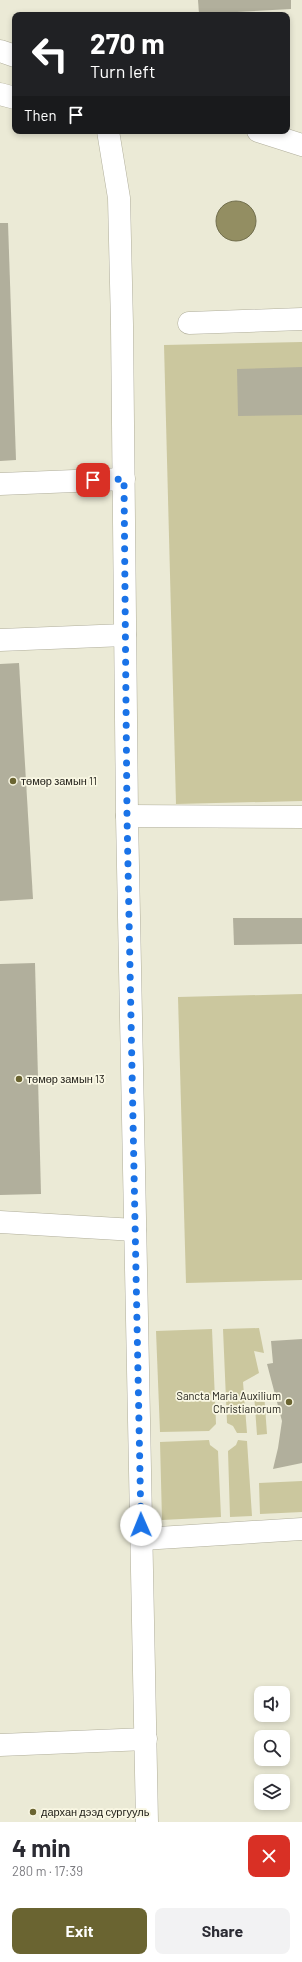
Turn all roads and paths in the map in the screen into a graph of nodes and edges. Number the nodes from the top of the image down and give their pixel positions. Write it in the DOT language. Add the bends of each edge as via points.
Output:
graph roads {
  1 [pos="0,51"];
  2 [pos="12,55"];
  3 [pos="0,94"];
  4 [pos="12,97"];
  5 [pos="108,134"];
  6 [pos="267,134"];
  7 [pos="302,145"];
  8 [pos="302,319"];
  9 [pos="189,323"];
  10 [pos="124,479"];
  11 [pos="0,484"];
  12 [pos="125,635"];
  13 [pos="0,640"];
  14 [pos="127,816"];
  15 [pos="302,818"];
  16 [pos="0,1222"];
  17 [pos="135,1230"];
  18 [pos="302,1529"];
  19 [pos="142,1539"];
  20 [pos="146,1739"];
  21 [pos="0,1745"];
  22 [pos="146,1822"];
  1 -- 2 [label="street"];
  3 -- 4 [label="street"];
  5 -- 10 [label="street" via="119,198"];
  6 -- 7 [label="street"];
  8 -- 9 [label="street"];
  10 -- 11 [label="street"];
  10 -- 12 [label="street"];
  12 -- 13 [label="street"];
  12 -- 14 [label="street"];
  14 -- 15 [label="street"];
  14 -- 17 [label="street"];
  16 -- 17 [label="street"];
  17 -- 19 [label="street"];
  18 -- 19 [label="street"];
  19 -- 20 [label="street"];
  20 -- 21 [label="street"];
  20 -- 22 [label="street"];
}
